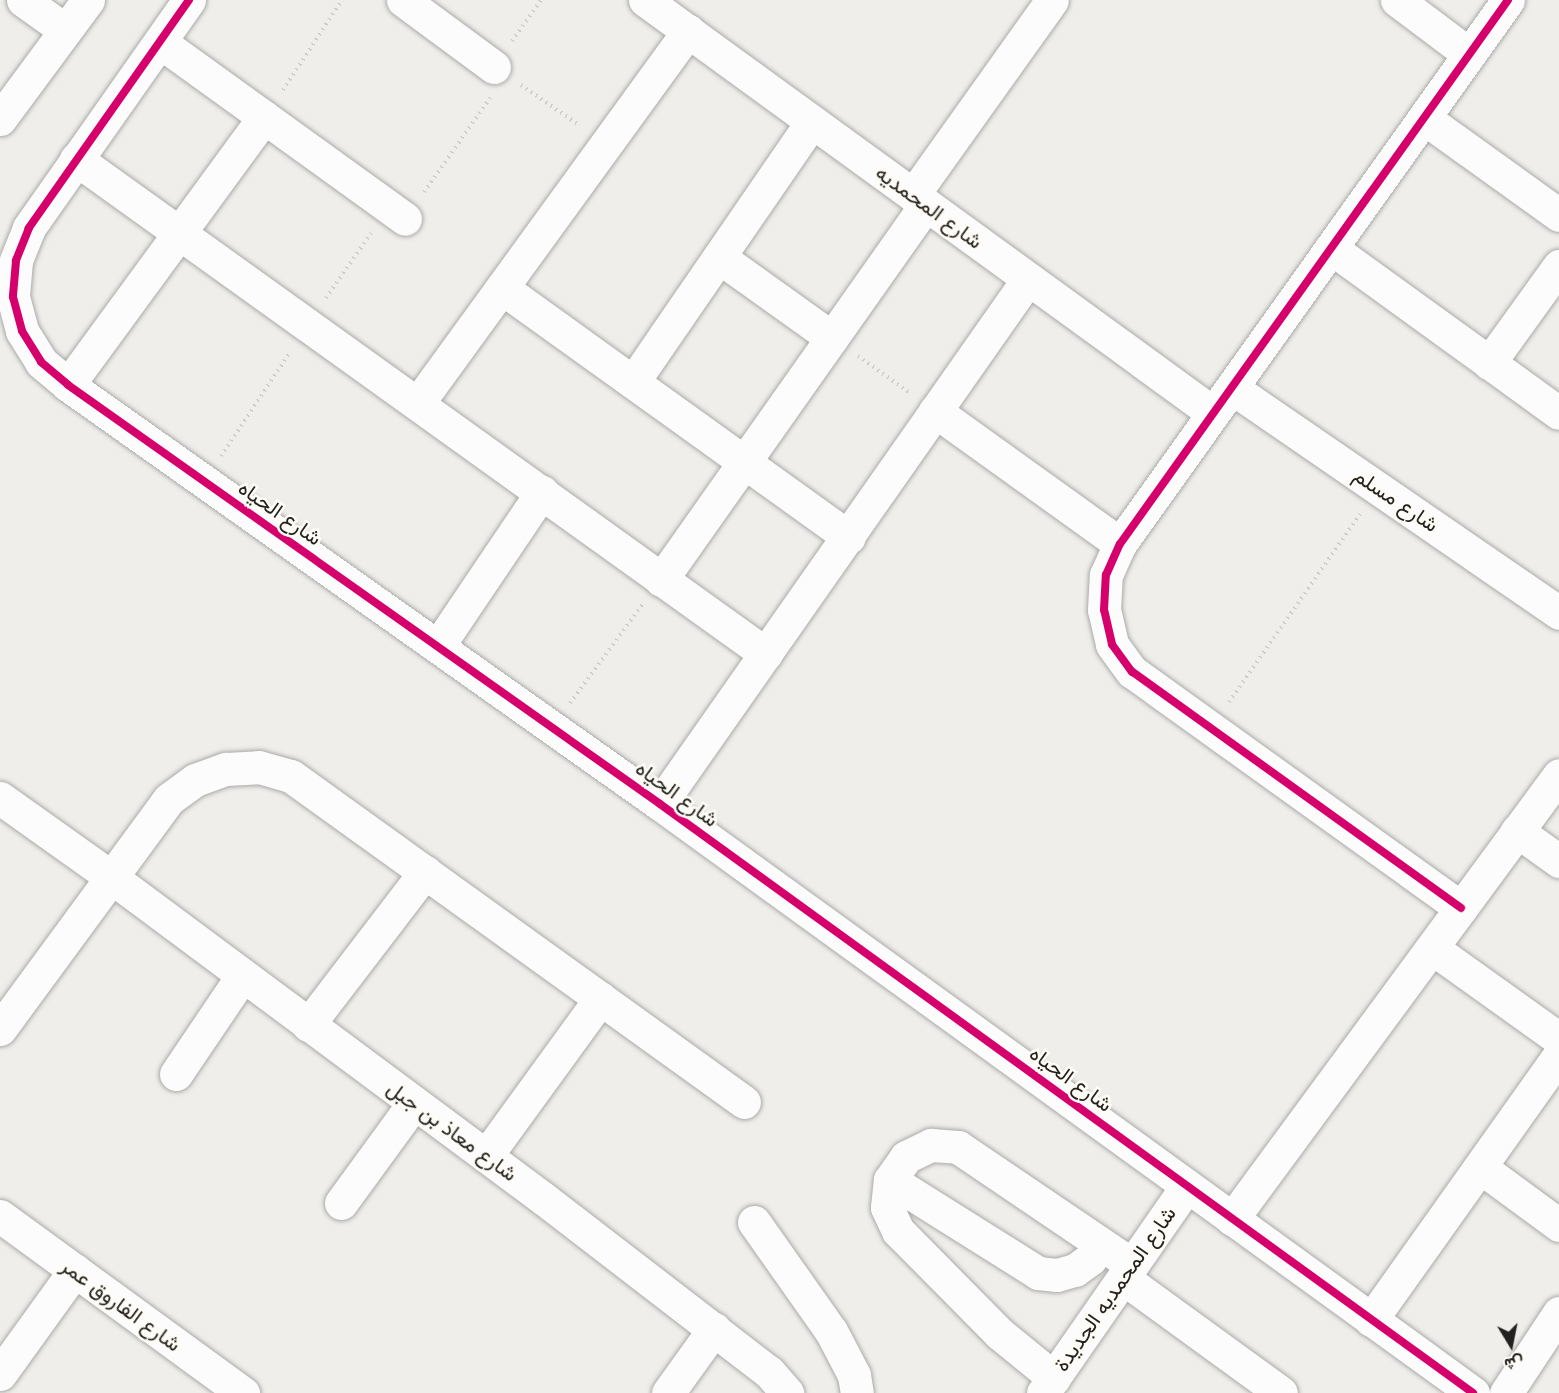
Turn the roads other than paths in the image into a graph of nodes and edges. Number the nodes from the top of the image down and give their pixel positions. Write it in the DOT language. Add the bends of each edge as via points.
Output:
graph roads {
  1 [pos="23,0"];
  2 [pos="88,0"];
  3 [pos="189,0"];
  4 [pos="403,0"];
  5 [pos="645,0"];
  6 [pos="1052,0"];
  7 [pos="1397,0"];
  8 [pos="1508,0"];
  9 [pos="66,30"];
  10 [pos="688,31"];
  11 [pos="160,42"];
  12 [pos="1469,54"];
  13 [pos="500,71"];
  14 [pos="264,117"];
  15 [pos="1424,118"];
  16 [pos="0,119"];
  17 [pos="812,122"];
  18 [pos="76,159"];
  19 [pos="920,200"];
  20 [pos="397,213"];
  21 [pos="1559,215"];
  22 [pos="181,232"];
  23 [pos="1331,248"];
  24 [pos="719,257"];
  25 [pos="1559,266"];
  26 [pos="1028,279"];
  27 [pos="502,288"];
  28 [pos="832,338"];
  29 [pos="1490,363"];
  30 [pos="633,382"];
  31 [pos="68,385"];
  32 [pos="1223,401"];
  33 [pos="418,403"];
  34 [pos="935,411"];
  35 [pos="1559,413"];
  36 [pos="744,462"];
  37 [pos="542,492"];
  38 [pos="849,537"];
  39 [pos="1120,543"];
  40 [pos="660,580"];
  41 [pos="1559,612"];
  42 [pos="438,646"];
  43 [pos="766,654"];
  44 [pos="1559,775"];
  45 [pos="0,798"];
  46 [pos="660,804"];
  47 [pos="1517,831"];
  48 [pos="1559,861"];
  49 [pos="425,872"];
  50 [pos="111,878"];
  51 [pos="1461,908"];
  52 [pos="1431,948"];
  53 [pos="242,976"];
  54 [pos="601,998"];
  55 [pos="308,1025"];
  56 [pos="0,1029"];
  57 [pos="1559,1039"];
  58 [pos="1559,1055"];
  59 [pos="176,1074"];
  60 [pos="744,1102"];
  61 [pos="414,1103"];
  62 [pos="486,1156"];
  63 [pos="1480,1167"];
  64 [pos="890,1180"];
  65 [pos="1187,1186"];
  66 [pos="340,1203"];
  67 [pos="0,1216"];
  68 [pos="1232,1219"];
  69 [pos="754,1222"];
  70 [pos="1559,1225"];
  71 [pos="1100,1244"];
  72 [pos="75,1270"];
  73 [pos="1127,1272"];
  74 [pos="1559,1313"];
  75 [pos="1371,1320"];
  76 [pos="714,1329"];
  77 [pos="0,1374"];
  78 [pos="208,1383"];
  79 [pos="1048,1385"];
  80 [pos="1267,1389"];
  81 [pos="243,1393"];
  82 [pos="669,1393"];
  83 [pos="787,1393"];
  84 [pos="857,1393"];
  85 [pos="1473,1393"];
  86 [pos="1506,1393"];
  1 -- 9 [label="street"];
  2 -- 9 [label="street"];
  3 -- 11 [label="street, شارع الحياه"];
  4 -- 13 [label="street"];
  5 -- 10 [label="street, شارع المحمديه"];
  6 -- 19 [label="street"];
  7 -- 12 [label="street"];
  8 -- 12 [label="street"];
  9 -- 16 [label="street"];
  10 -- 17 [label="street, شارع المحمديه"];
  10 -- 27 [label="street"];
  11 -- 14 [label="street"];
  11 -- 18 [label="street, شارع الحياه"];
  12 -- 15 [label="street"];
  14 -- 20 [label="street"];
  14 -- 22 [label="street"];
  15 -- 21 [label="street"];
  15 -- 23 [label="street"];
  17 -- 19 [label="street, شارع المحمديه"];
  17 -- 24 [label="street"];
  18 -- 22 [label="street"];
  18 -- 31 [label="street, شارع الحياه" via="29,228 16,261 13,297 22,331 41,362"];
  19 -- 26 [label="street, شارع المحمديه"];
  19 -- 28 [label="street"];
  22 -- 31 [label="street"];
  22 -- 33 [label="street"];
  23 -- 29 [label="street"];
  23 -- 32 [label="street"];
  24 -- 28 [label="street"];
  24 -- 30 [label="street"];
  25 -- 29 [label="street"];
  26 -- 32 [label="street, شارع المحمديه"];
  26 -- 34 [label="street"];
  27 -- 30 [label="street"];
  27 -- 33 [label="street"];
  28 -- 36 [label="street"];
  29 -- 35 [label="street"];
  30 -- 36 [label="street"];
  31 -- 42 [label="street, شارع الحياه"];
  32 -- 39 [label="street"];
  32 -- 41 [label="street, شارع مسلم" via="1378,488"];
  33 -- 37 [label="street"];
  34 -- 38 [label="street"];
  34 -- 39 [label="street"];
  36 -- 38 [label="street"];
  36 -- 40 [label="street"];
  37 -- 40 [label="street"];
  37 -- 42 [label="street"];
  38 -- 43 [label="street"];
  39 -- 51 [label="street" via="1106,575 1104,610 1112,644 1132,672"];
  40 -- 43 [label="street"];
  42 -- 46 [label="street, شارع الحياه"];
  43 -- 46 [label="street"];
  44 -- 47 [label="street"];
  45 -- 50 [label="street, شارع معاذ بن جبل"];
  46 -- 65 [label="street, شارع الحياه"];
  47 -- 48 [label="street"];
  47 -- 51 [label="street"];
  49 -- 50 [label="street" via="291,776 259,767 226,769 195,780 169,799"];
  49 -- 54 [label="street"];
  49 -- 55 [label="street"];
  50 -- 53 [label="street, شارع معاذ بن جبل"];
  50 -- 56 [label="street"];
  51 -- 52 [label="street"];
  52 -- 57 [label="street"];
  52 -- 68 [label="street"];
  53 -- 55 [label="street, شارع معاذ بن جبل"];
  53 -- 59 [label="street"];
  54 -- 60 [label="street"];
  54 -- 62 [label="street"];
  55 -- 61 [label="street, شارع معاذ بن جبل"];
  58 -- 63 [label="street"];
  61 -- 62 [label="street, شارع معاذ بن جبل"];
  61 -- 66 [label="street"];
  62 -- 76 [label="street, شارع معاذ بن جبل"];
  63 -- 70 [label="street"];
  63 -- 75 [label="street"];
  64 -- 71 [label="street" via="1038,1273 1057,1275 1075,1270 1090,1259"];
  64 -- 71 [label="street" via="906,1157 922,1149 931,1145 958,1147"];
  64 -- 79 [label="street" via="887,1207 898,1231"];
  65 -- 68 [label="street, شارع الحياه"];
  65 -- 73 [label="street, شارع المحمديه الجديدة"];
  67 -- 72 [label="street, شارع الفاروق عمر"];
  68 -- 75 [label="street, شارع الحياه"];
  69 -- 84 [label="street" via="831,1331 854,1375"];
  71 -- 73 [label="street"];
  72 -- 77 [label="street"];
  72 -- 78 [label="street, شارع الفاروق عمر"];
  73 -- 79 [label="street, شارع المحمديه الجديدة"];
  73 -- 80 [label="street"];
  74 -- 86 [label="street"];
  75 -- 85 [label="street, شارع الحياه"];
  76 -- 82 [label="street"];
  76 -- 83 [label="street, شارع معاذ بن جبل" via="769,1372"];
  78 -- 81 [label="street, شارع الفاروق عمر"];
}
